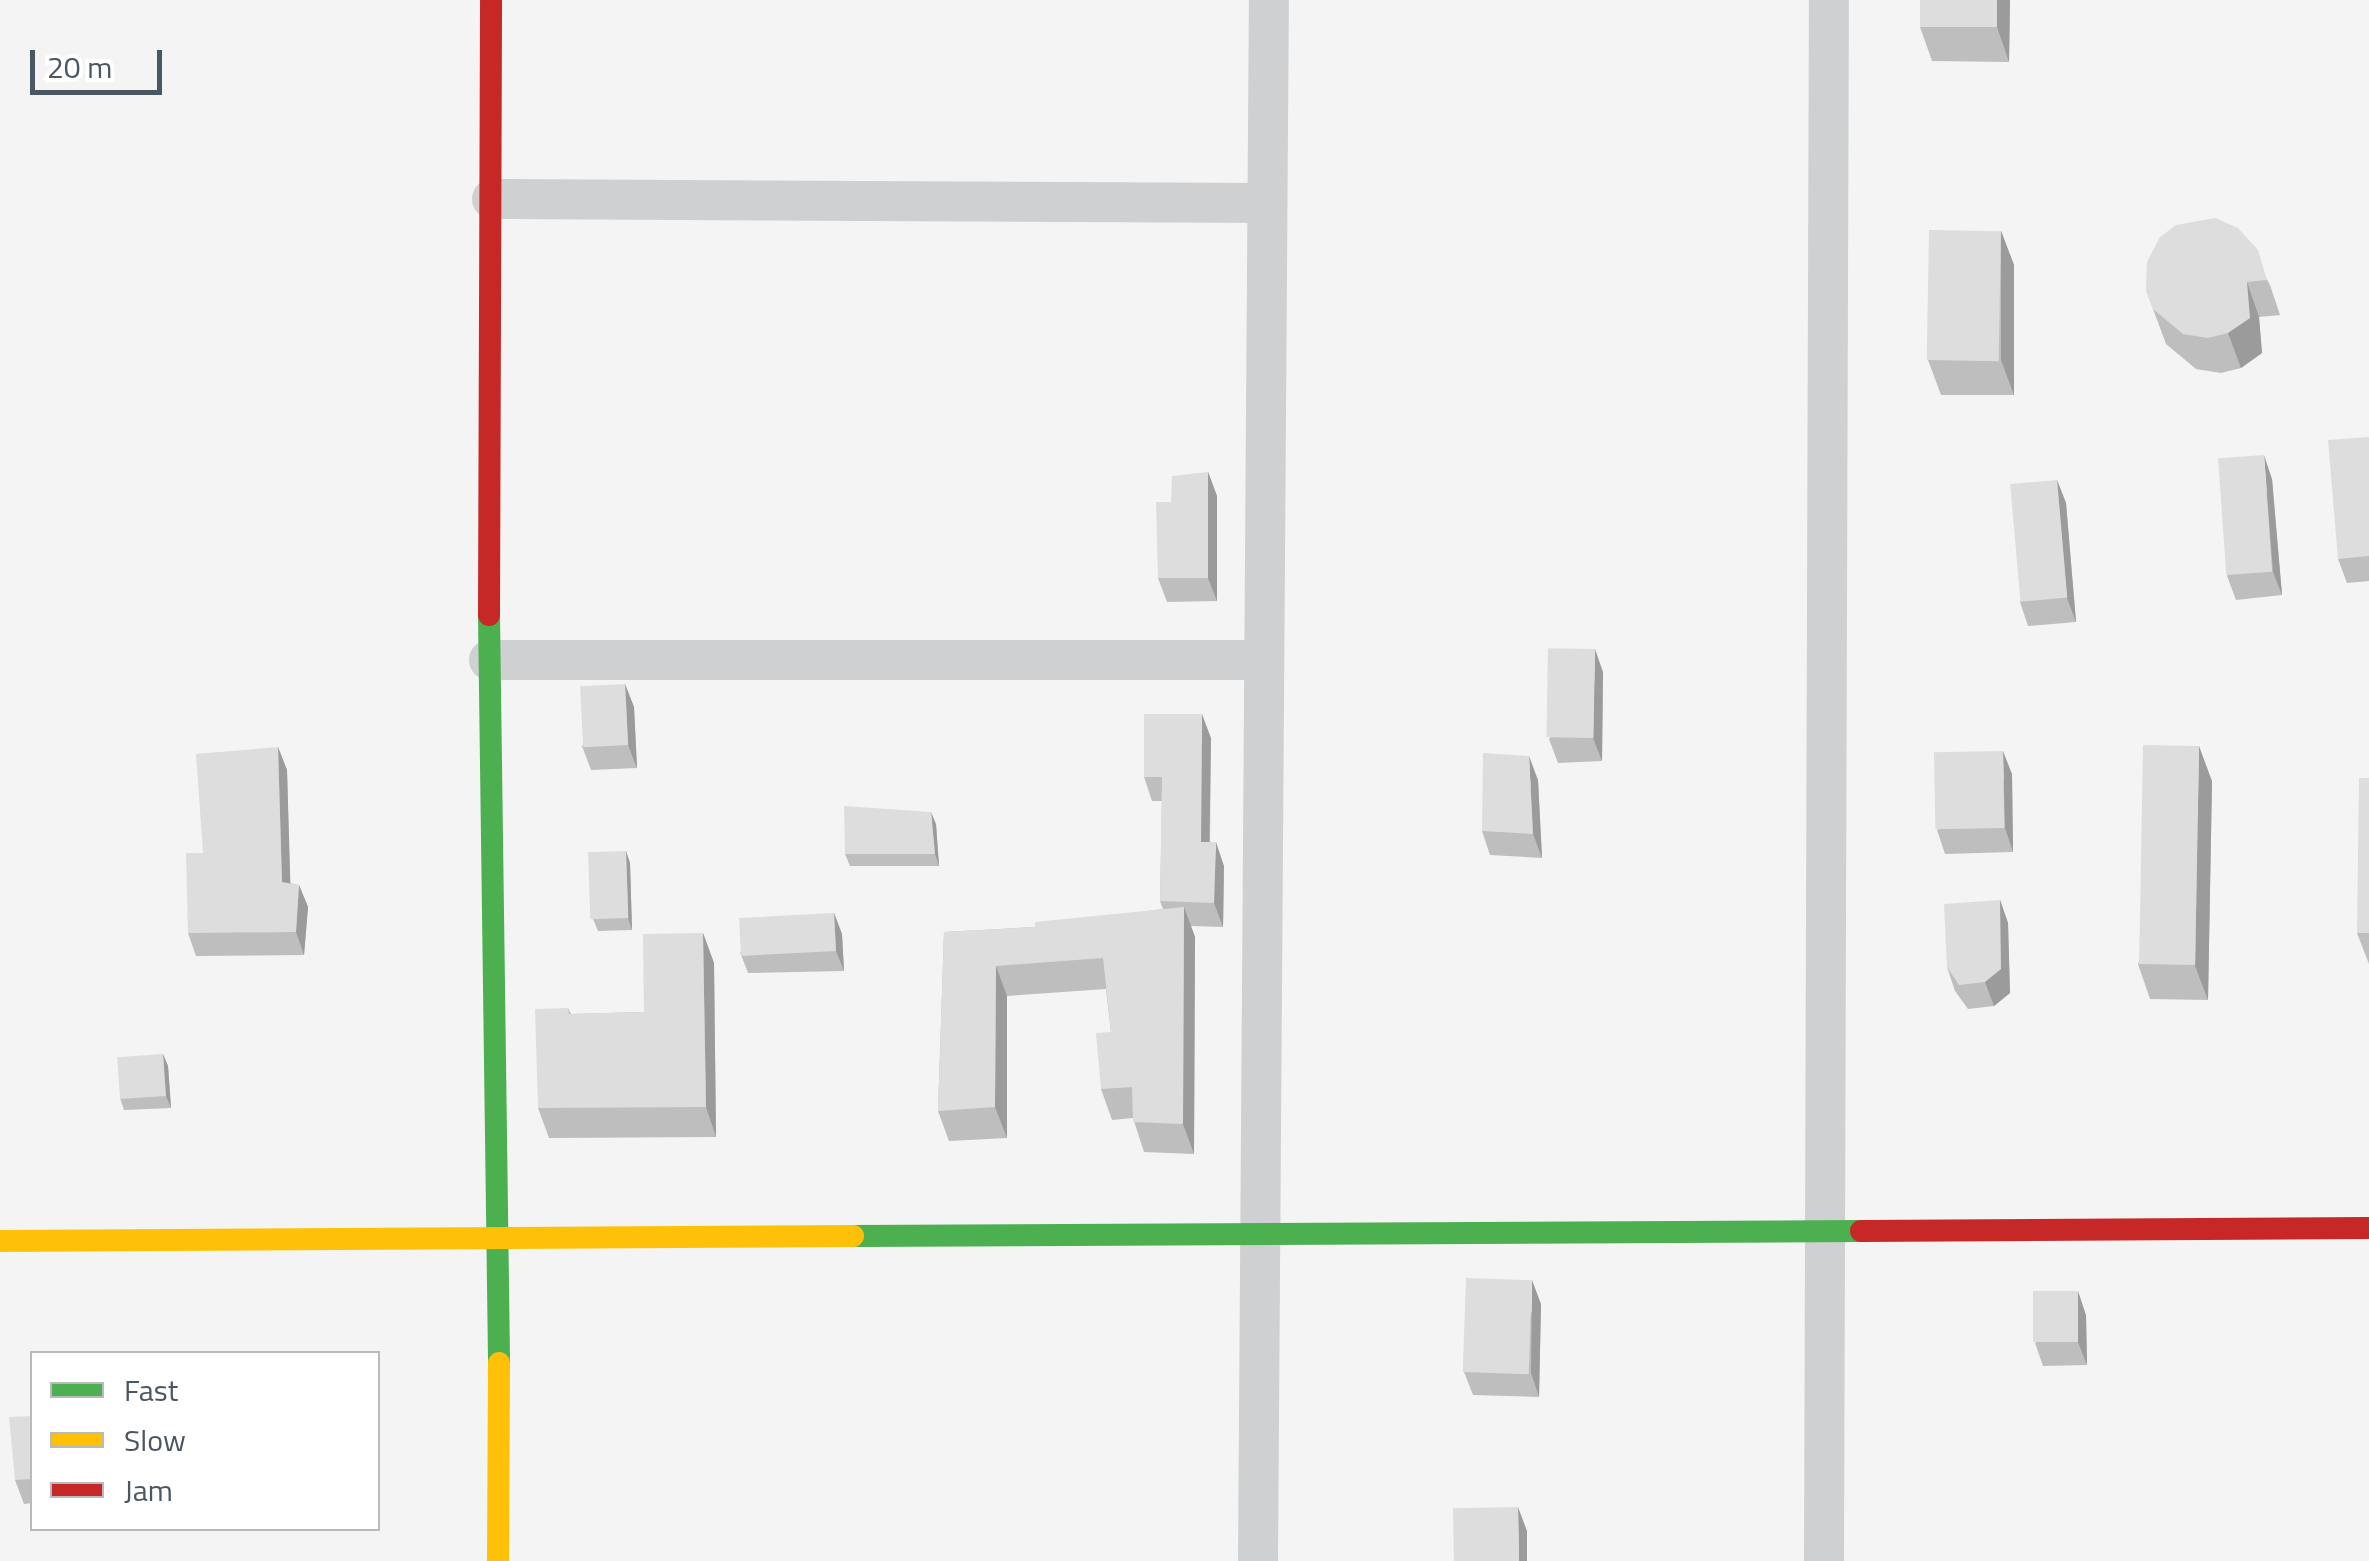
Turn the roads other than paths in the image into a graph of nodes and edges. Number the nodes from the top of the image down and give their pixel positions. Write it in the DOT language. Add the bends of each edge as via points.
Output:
graph roads {
  1 [pos="491,0"];
  2 [pos="1269,0"];
  3 [pos="1829,0"];
  4 [pos="492,199"];
  5 [pos="1268,203"];
  6 [pos="489,660"];
  7 [pos="1264,660"];
  8 [pos="1822,1228"];
  9 [pos="2369,1228"];
  10 [pos="1258,1233"];
  11 [pos="500,1235"];
  12 [pos="0,1241"];
  13 [pos="498,1561"];
  14 [pos="1258,1561"];
  15 [pos="1824,1561"];
  1 -- 4 [label="street"];
  2 -- 5 [label="street"];
  3 -- 8 [label="street"];
  4 -- 5 [label="street"];
  4 -- 6 [label="street"];
  5 -- 7 [label="street"];
  6 -- 7 [label="street"];
  6 -- 11 [label="street"];
  7 -- 10 [label="street"];
  8 -- 9 [label="street"];
  8 -- 10 [label="street"];
  8 -- 15 [label="street"];
  10 -- 11 [label="street"];
  10 -- 14 [label="street"];
  11 -- 12 [label="street"];
  11 -- 13 [label="street"];
}
